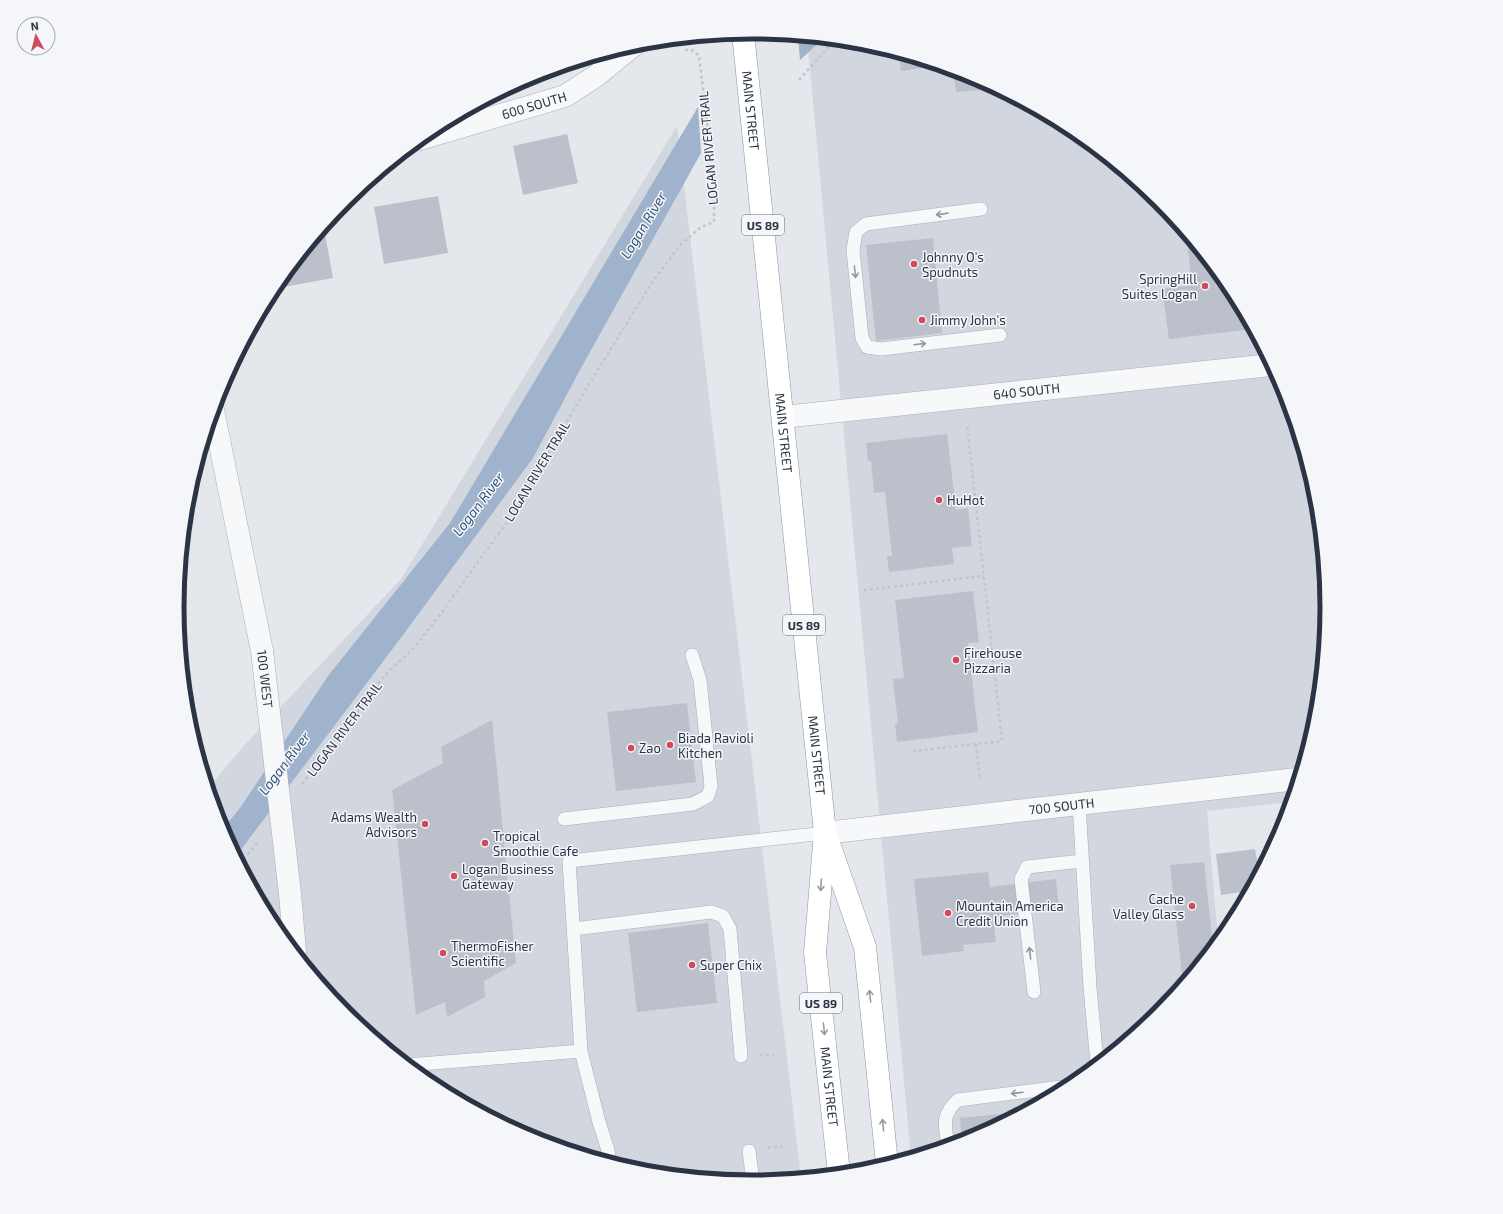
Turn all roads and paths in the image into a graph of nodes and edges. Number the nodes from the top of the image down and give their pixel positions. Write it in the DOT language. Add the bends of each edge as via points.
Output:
graph roads {
  1 [pos="744,39"];
  2 [pos="831,45"];
  3 [pos="683,50"];
  4 [pos="623,54"];
  5 [pos="799,80"];
  6 [pos="438,134"];
  7 [pos="981,209"];
  8 [pos="1000,335"];
  9 [pos="1265,366"];
  10 [pos="783,417"];
  11 [pos="214,423"];
  12 [pos="967,425"];
  13 [pos="984,576"];
  14 [pos="864,590"];
  15 [pos="692,655"];
  16 [pos="976,744"];
  17 [pos="913,751"];
  18 [pos="980,780"];
  19 [pos="1292,780"];
  20 [pos="298,790"];
  21 [pos="1079,804"];
  22 [pos="564,819"];
  23 [pos="825,833"];
  24 [pos="259,840"];
  25 [pos="243,860"];
  26 [pos="1082,861"];
  27 [pos="574,929"];
  28 [pos="294,944"];
  29 [pos="1034,992"];
  30 [pos="581,1051"];
  31 [pos="741,1056"];
  32 [pos="1096,1058"];
  33 [pos="415,1064"];
  34 [pos="1052,1088"];
  35 [pos="947,1140"];
  36 [pos="749,1151"];
  37 [pos="609,1157"];
  38 [pos="886,1159"];
  39 [pos="838,1168"];
  40 [pos="752,1175"];
  1 -- 10 [label="highway, MAIN STREET / US 89"];
  2 -- 5 [label="path"];
  3 -- 20 [label="path, LOGAN RIVER TRAIL" via="692,50 699,56 714,178 714,222 701,227 681,244 653,282 578,402 514,513 442,612 413,649 373,689"];
  4 -- 6 [label="street, 600 SOUTH" via="596,76 565,96"];
  7 -- 8 [label="lane, one-way" via="866,224 856,232 853,250 862,338 867,347 881,349"];
  9 -- 10 [label="street, 640 SOUTH"];
  10 -- 23 [label="highway, MAIN STREET / US 89"];
  11 -- 28 [label="street, 100 WEST, bridge" via="262,651"];
  12 -- 13 [label="path"];
  13 -- 14 [label="path"];
  13 -- 16 [label="path" via="1002,741"];
  15 -- 22 [label="lane" via="700,680 711,786 708,796 692,804"];
  16 -- 17 [label="path"];
  16 -- 18 [label="path"];
  19 -- 21 [label="street, 700 SOUTH"];
  21 -- 23 [label="street, 700 SOUTH"];
  21 -- 26 [label="lane"];
  23 -- 27 [label="lane" via="569,861"];
  38 -- 23 [label="highway, MAIN STREET / US 89, one-way" via="865,947"];
  23 -- 39 [label="highway, MAIN STREET / US 89, one-way" via="815,953"];
  24 -- 25 [label="path"];
  29 -- 26 [label="lane, one-way" via="1021,879 1027,867"];
  26 -- 32 [label="lane"];
  27 -- 30 [label="lane"];
  27 -- 31 [label="lane" via="711,912 723,916 730,929"];
  30 -- 33 [label="lane"];
  30 -- 37 [label="lane"];
  34 -- 35 [label="lane, one-way" via="958,1100 949,1108 945,1122"];
  36 -- 40 [label="lane"];
}
